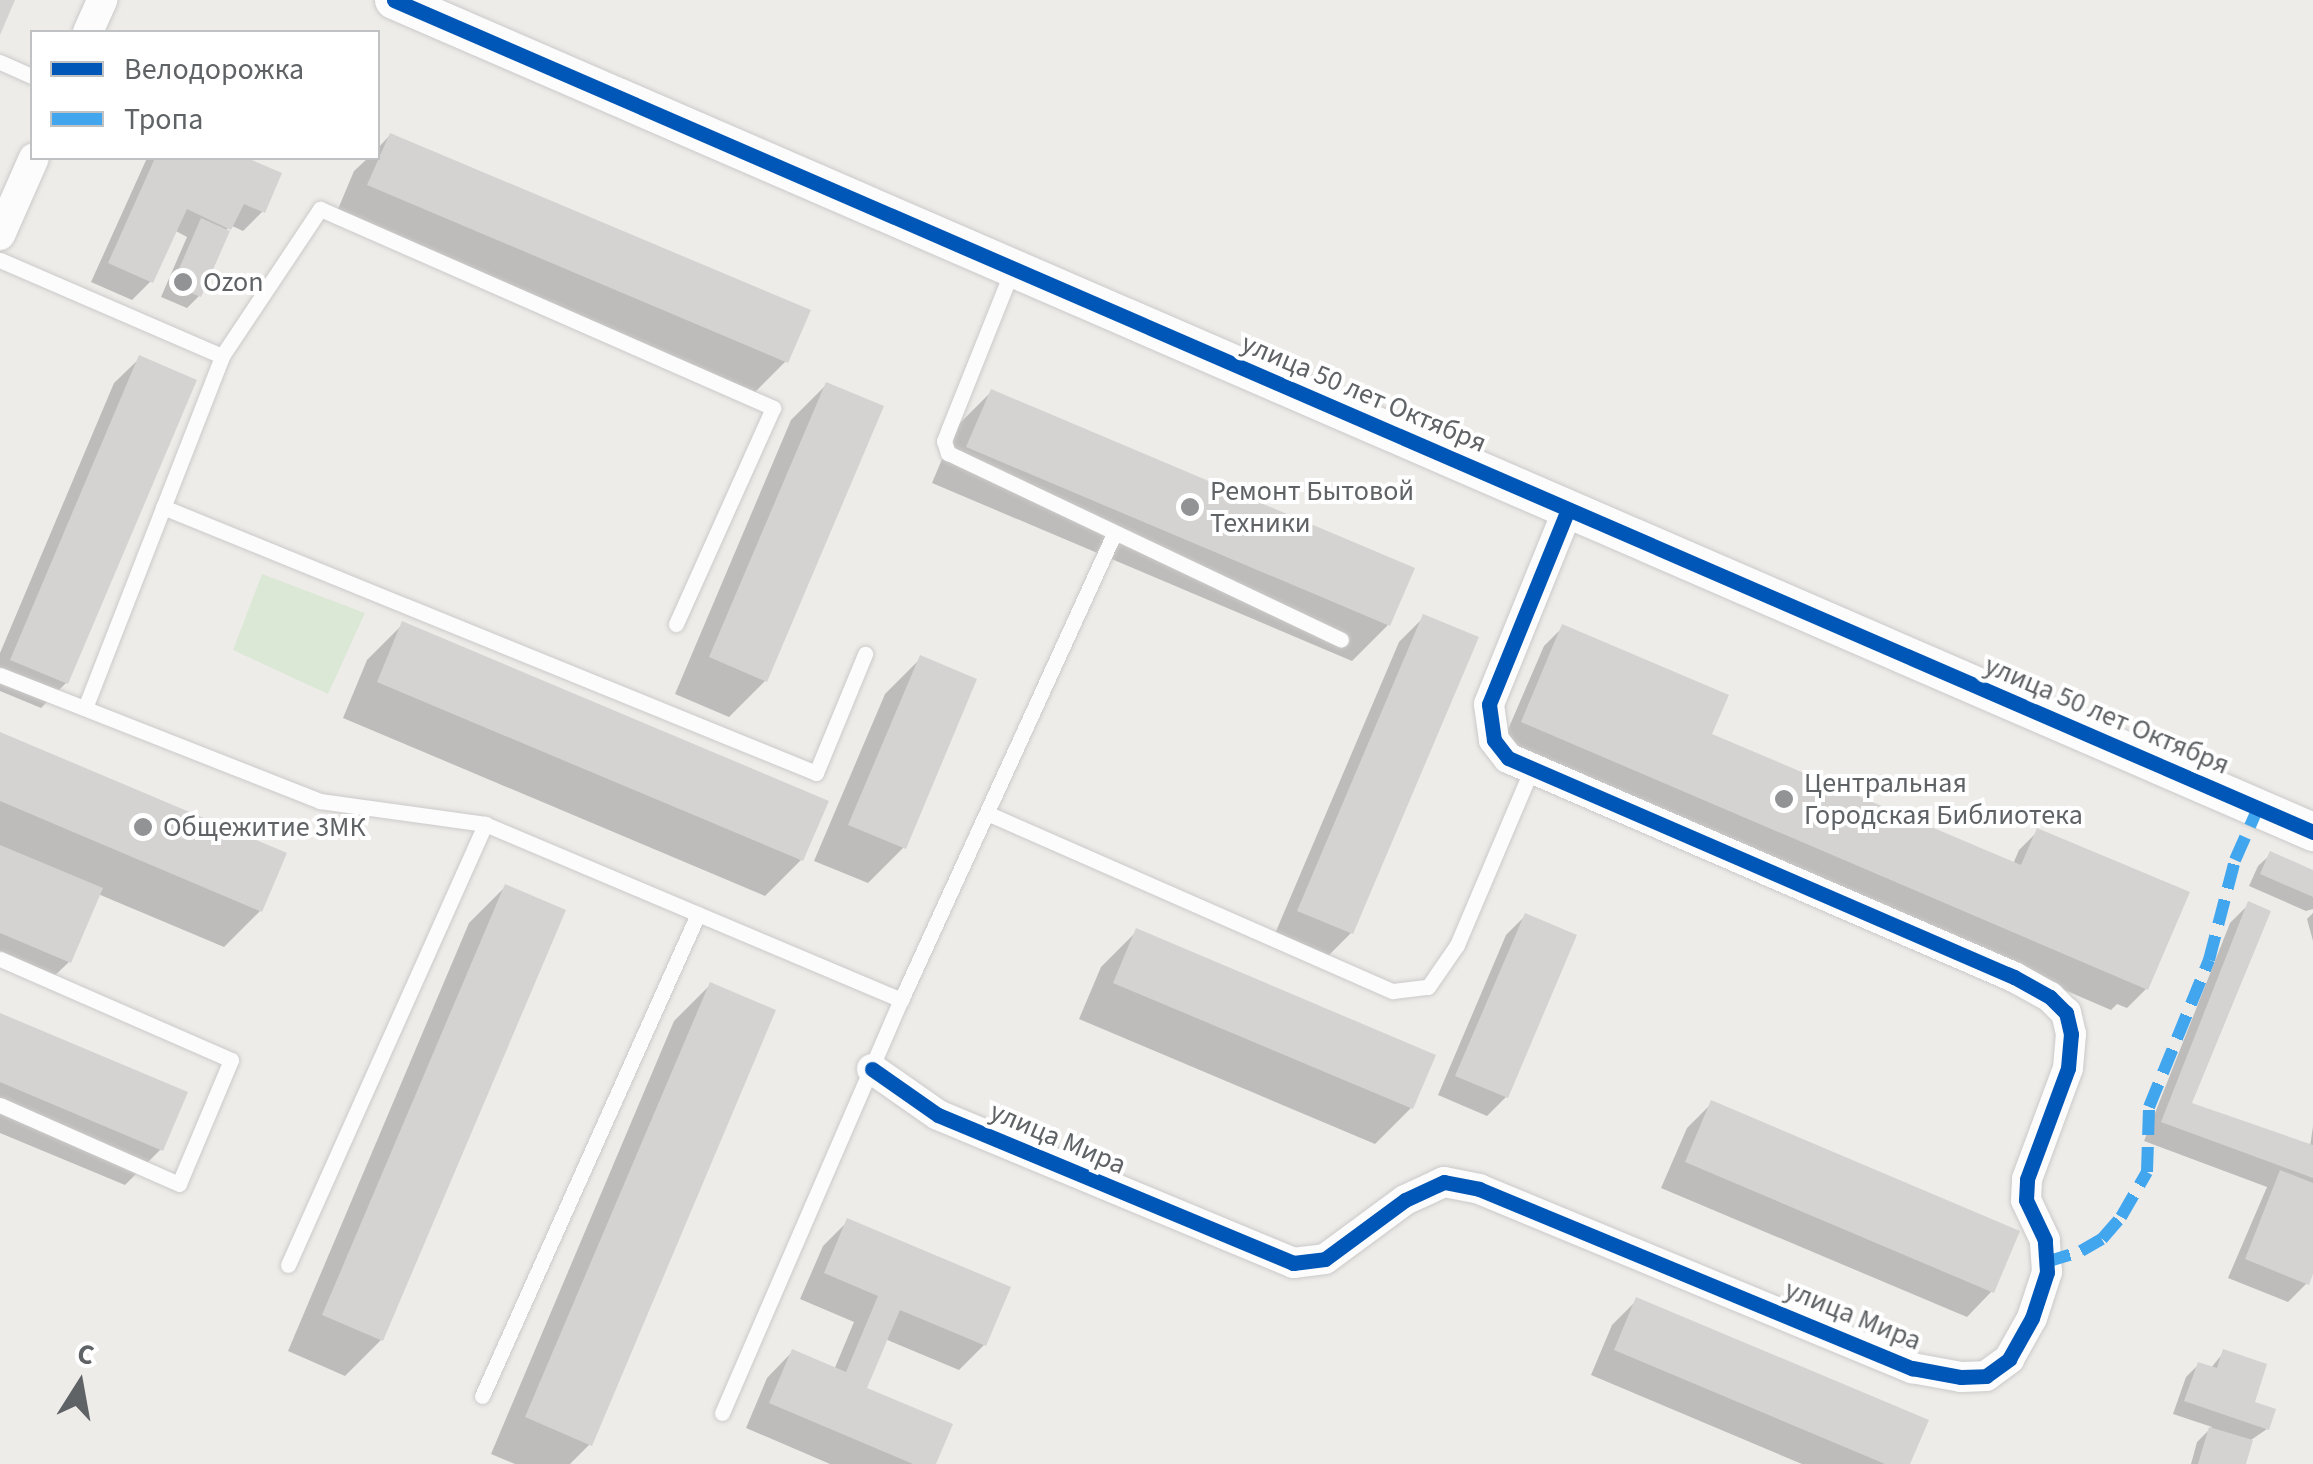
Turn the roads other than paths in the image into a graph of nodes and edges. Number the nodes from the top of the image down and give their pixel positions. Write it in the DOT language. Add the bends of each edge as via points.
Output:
graph roads {
  1 [pos="102,0"];
  2 [pos="394,0"];
  3 [pos="89,30"];
  4 [pos="0,62"];
  5 [pos="30,75"];
  6 [pos="33,160"];
  7 [pos="0,234"];
  8 [pos="0,260"];
  9 [pos="1014,268"];
  10 [pos="222,356"];
  11 [pos="163,507"];
  12 [pos="1568,509"];
  13 [pos="1114,534"];
  14 [pos="676,624"];
  15 [pos="1341,640"];
  16 [pos="865,654"];
  17 [pos="0,675"];
  18 [pos="85,708"];
  19 [pos="1530,772"];
  20 [pos="989,814"];
  21 [pos="485,824"];
  22 [pos="2313,832"];
  23 [pos="698,914"];
  24 [pos="0,959"];
  25 [pos="901,1000"];
  26 [pos="872,1069"];
  27 [pos="0,1105"];
  28 [pos="288,1265"];
  29 [pos="482,1396"];
  30 [pos="722,1413"];
  1 -- 3 [label="street"];
  2 -- 9 [label="street, улица 50 лет Октября"];
  4 -- 5 [label="lane"];
  6 -- 7 [label="street"];
  8 -- 10 [label="lane"];
  9 -- 12 [label="street, улица 50 лет Октября"];
  9 -- 13 [label="lane" via="948,428 948,453"];
  10 -- 11 [label="lane"];
  10 -- 14 [label="lane" via="320,209 773,408"];
  11 -- 16 [label="lane" via="816,774"];
  11 -- 18 [label="lane"];
  12 -- 19 [label="street, улица Мира" via="1489,704 1494,740"];
  12 -- 22 [label="street, улица 50 лет Октября"];
  13 -- 15 [label="lane"];
  13 -- 20 [label="lane"];
  17 -- 18 [label="lane"];
  18 -- 21 [label="lane" via="320,800"];
  19 -- 20 [label="lane" via="1458,945 1428,987 1393,991"];
  19 -- 26 [label="street, улица Мира" via="2014,977 2066,1013 2068,1068 2027,1179 2026,1200 2045,1240 2047,1272 2010,1359 1986,1376 1912,1368 1479,1190 1444,1182 1382,1214 1325,1259 1293,1263 938,1115"];
  20 -- 25 [label="lane"];
  21 -- 23 [label="lane"];
  21 -- 28 [label="lane"];
  23 -- 25 [label="lane"];
  23 -- 29 [label="lane"];
  24 -- 27 [label="lane" via="232,1060 179,1184"];
  25 -- 26 [label="lane"];
  26 -- 30 [label="lane"];
}
